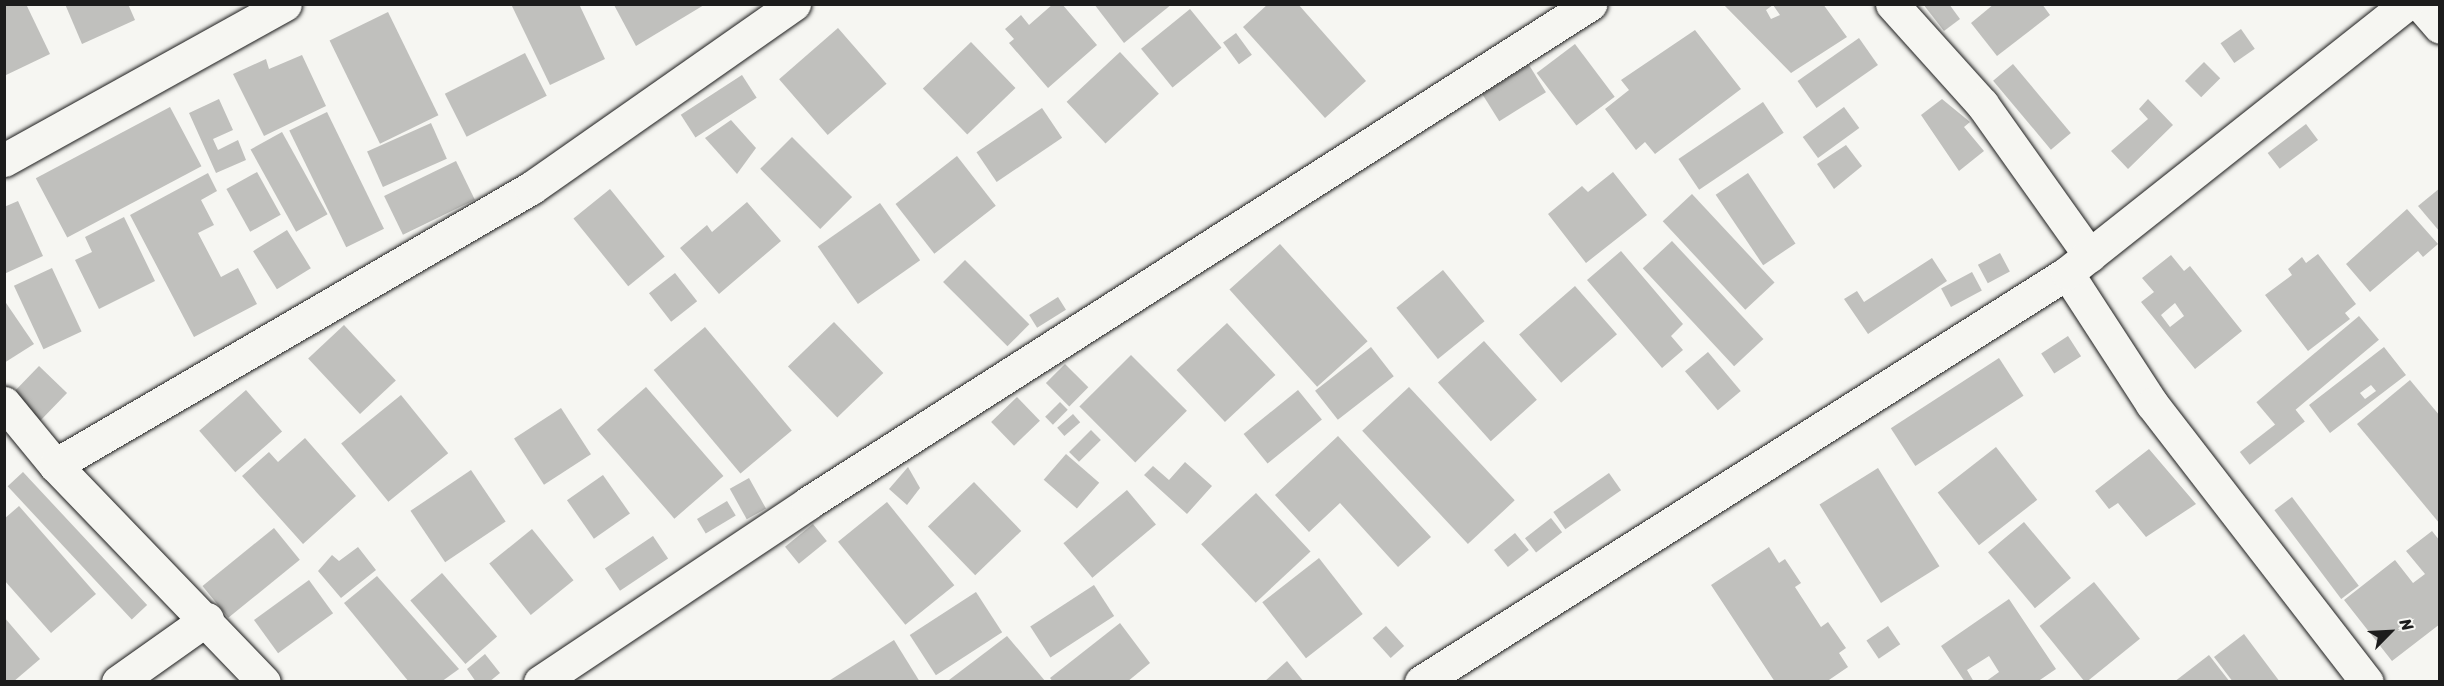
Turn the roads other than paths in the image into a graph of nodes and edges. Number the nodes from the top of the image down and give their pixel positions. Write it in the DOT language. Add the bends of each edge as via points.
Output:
graph roads {
  1 [pos="285,4"];
  2 [pos="794,4"];
  3 [pos="1590,4"];
  4 [pos="1892,4"];
  5 [pos="2406,4"];
  6 [pos="2420,4"];
  7 [pos="2439,27"];
  8 [pos="4,160"];
  9 [pos="2079,265"];
  10 [pos="4,403"];
  11 [pos="55,465"];
  12 [pos="207,619"];
  13 [pos="118,681"];
  14 [pos="264,681"];
  15 [pos="540,681"];
  16 [pos="1421,681"];
  17 [pos="2367,681"];
  1 -- 8 [label="street"];
  2 -- 11 [label="street" via="531,188"];
  3 -- 15 [label="street" via="808,503"];
  4 -- 9 [label="street" via="1982,105"];
  5 -- 9 [label="street"];
  6 -- 7 [label="street"];
  9 -- 16 [label="street"];
  9 -- 17 [label="street" via="2152,404"];
  10 -- 11 [label="street"];
  11 -- 12 [label="street"];
  12 -- 13 [label="street"];
  12 -- 14 [label="street"];
}
